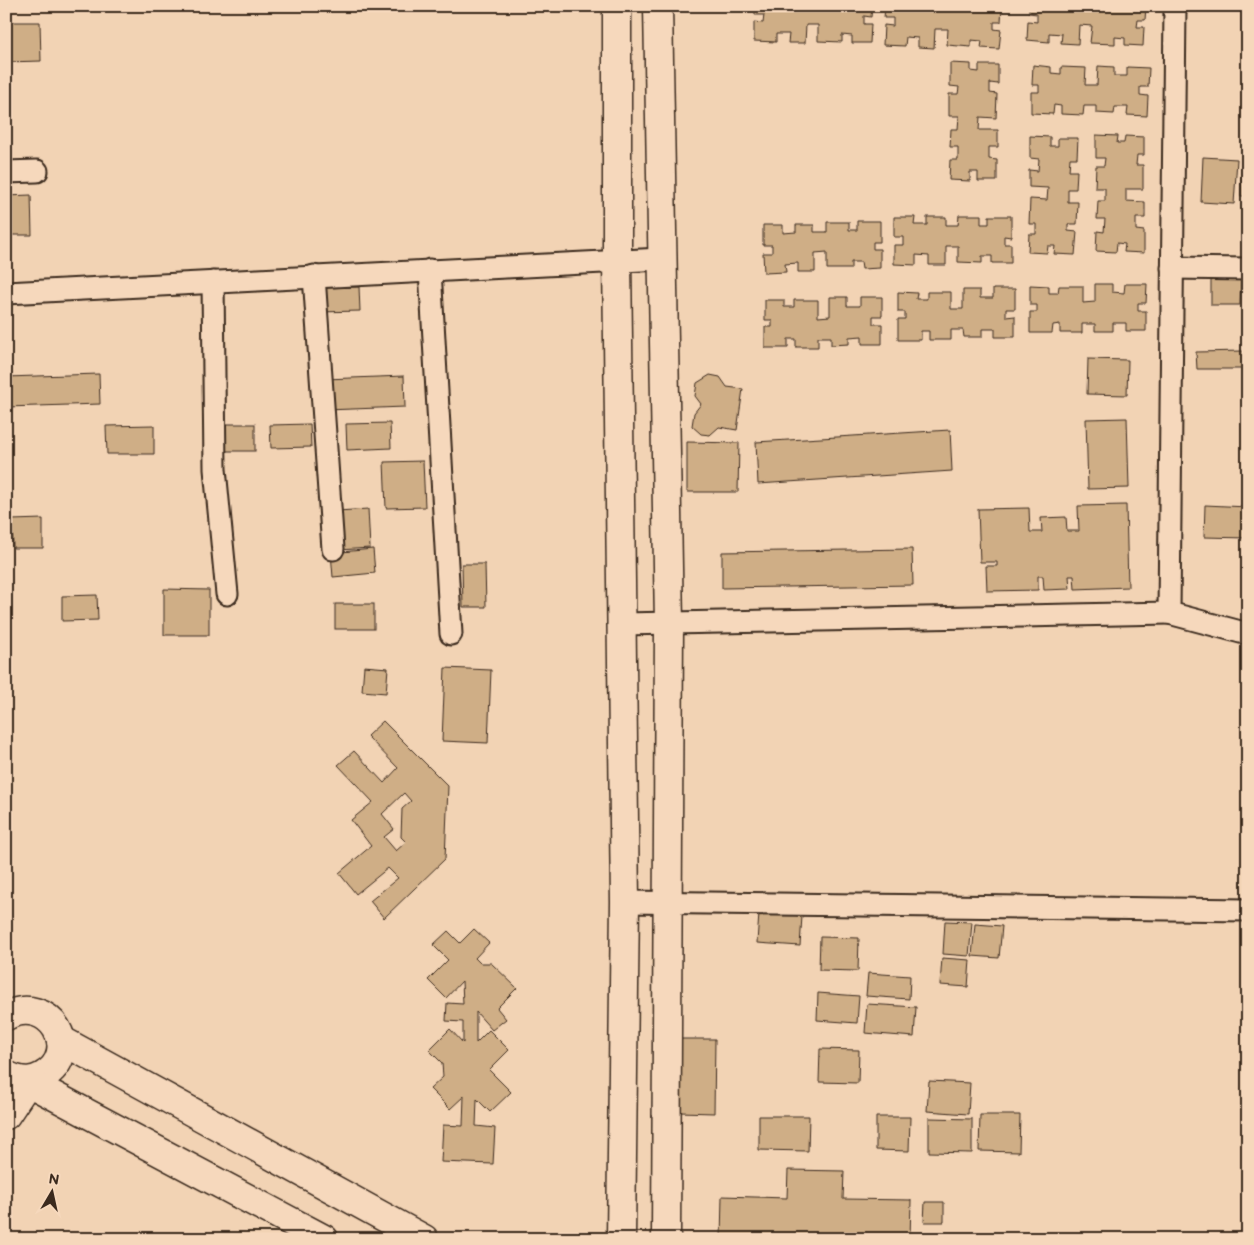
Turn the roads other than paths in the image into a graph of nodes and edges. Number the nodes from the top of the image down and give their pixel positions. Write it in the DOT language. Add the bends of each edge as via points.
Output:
graph roads {
  1 [pos="617,6"];
  2 [pos="658,6"];
  3 [pos="1175,6"];
  4 [pos="37,170"];
  5 [pos="6,172"];
  6 [pos="662,258"];
  7 [pos="617,260"];
  8 [pos="1172,268"];
  9 [pos="1248,269"];
  10 [pos="430,270"];
  11 [pos="314,276"];
  12 [pos="213,282"];
  13 [pos="6,293"];
  14 [pos="333,549"];
  15 [pos="228,594"];
  16 [pos="1169,613"];
  17 [pos="669,623"];
  18 [pos="623,624"];
  19 [pos="451,634"];
  20 [pos="1248,634"];
  21 [pos="625,902"];
  22 [pos="667,903"];
  23 [pos="1248,910"];
  24 [pos="10,1011"];
  25 [pos="61,1040"];
  26 [pos="17,1078"];
  27 [pos="6,1114"];
  28 [pos="324,1239"];
  29 [pos="424,1239"];
  30 [pos="621,1239"];
  31 [pos="666,1239"];
  1 -- 7 [label="street"];
  2 -- 6 [label="street"];
  3 -- 8 [label="street"];
  4 -- 5 [label="street"];
  6 -- 7 [label="street"];
  6 -- 17 [label="street"];
  7 -- 10 [label="street"];
  7 -- 18 [label="street"];
  8 -- 9 [label="street"];
  8 -- 16 [label="street"];
  10 -- 11 [label="street"];
  10 -- 19 [label="street"];
  11 -- 12 [label="street"];
  11 -- 14 [label="street"];
  12 -- 13 [label="street"];
  12 -- 15 [label="street" via="215,469"];
  16 -- 17 [label="street"];
  16 -- 20 [label="street"];
  17 -- 18 [label="street"];
  17 -- 22 [label="street"];
  18 -- 21 [label="street"];
  21 -- 22 [label="street"];
  21 -- 30 [label="street"];
  22 -- 23 [label="street"];
  22 -- 31 [label="street"];
  24 -- 25 [label="street" via="29,1010 40,1014 50,1020"];
  25 -- 26 [label="street" via="59,1058 50,1073 39,1079"];
  25 -- 29 [label="street"];
  26 -- 27 [label="street"];
  26 -- 28 [label="street"];
}
